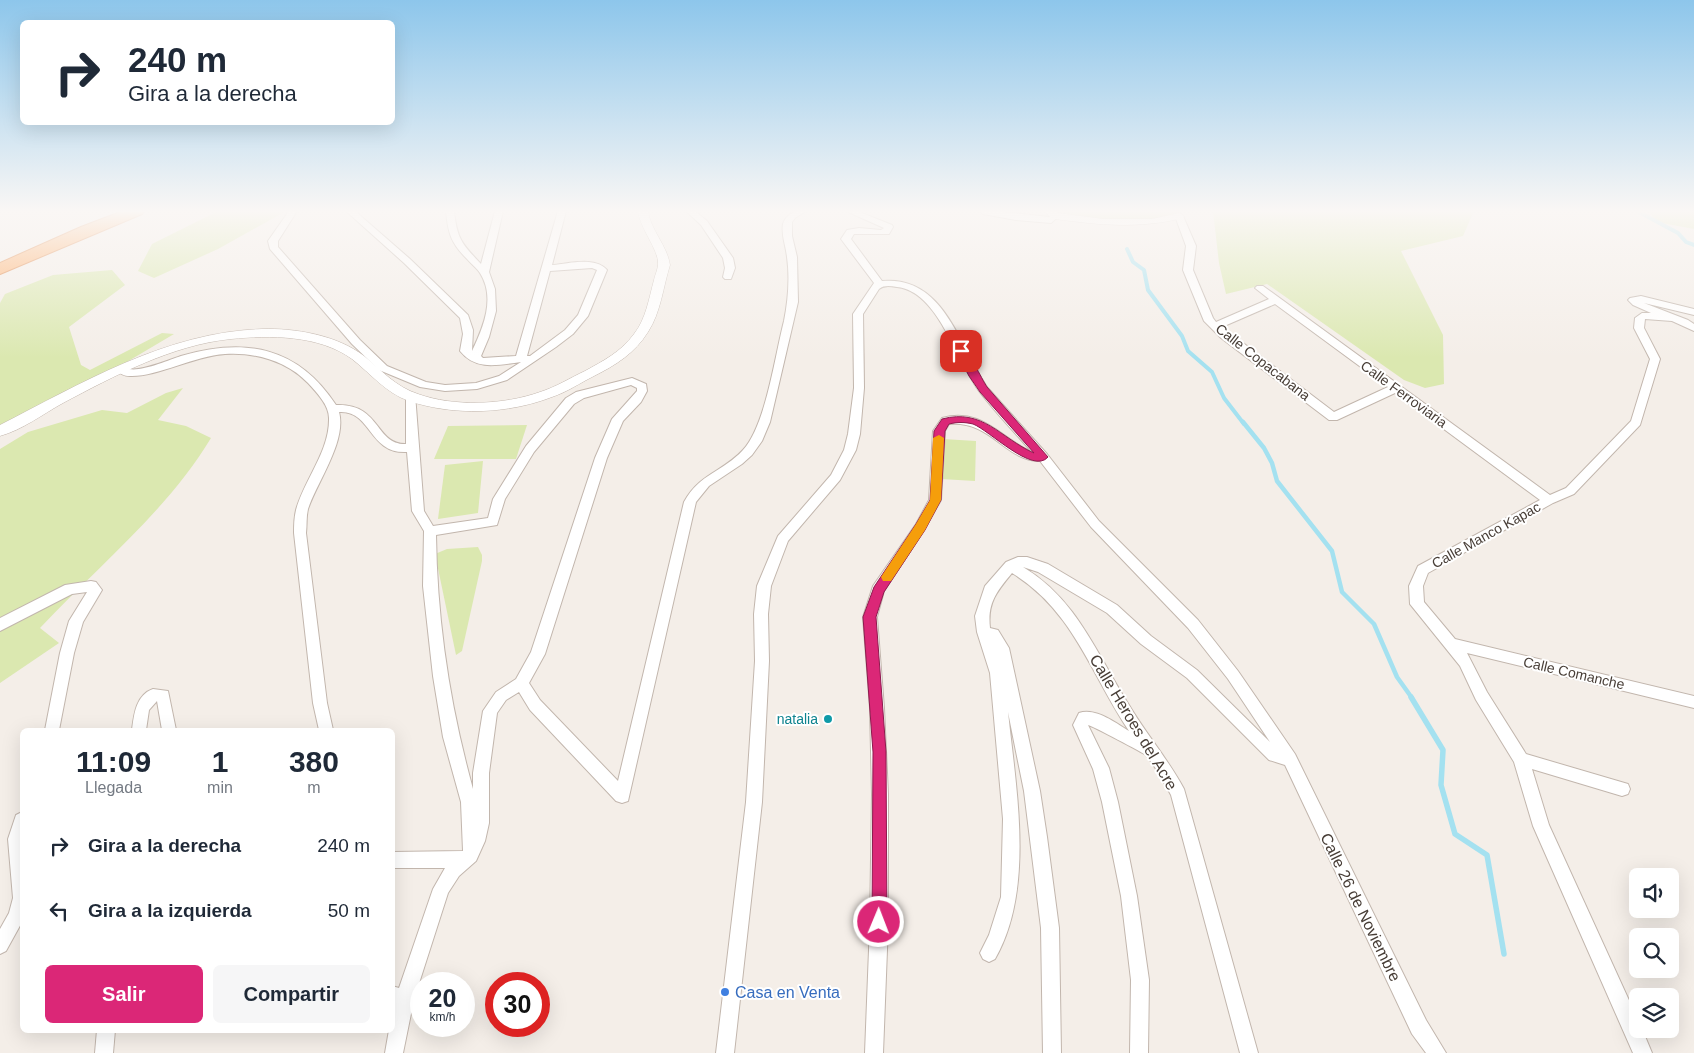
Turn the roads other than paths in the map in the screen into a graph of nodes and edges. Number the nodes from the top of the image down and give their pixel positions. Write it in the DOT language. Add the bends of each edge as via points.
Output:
graph roads {
  1 [pos="21,260"];
  2 [pos="285,260"];
  3 [pos="407,260"];
  4 [pos="473,260"];
  5 [pos="487,260"];
  6 [pos="549,260"];
  7 [pos="664,260"];
  8 [pos="728,260"];
  9 [pos="792,260"];
  10 [pos="862,260"];
  11 [pos="1189,260"];
  12 [pos="547,268"];
  13 [pos="0,270"];
  14 [pos="484,272"];
  15 [pos="728,277"];
  16 [pos="879,284"];
  17 [pos="1260,288"];
  18 [pos="1276,300"];
  19 [pos="1694,312"];
  20 [pos="1674,318"];
  21 [pos="1215,326"];
  22 [pos="1694,328"];
  23 [pos="521,358"];
  24 [pos="475,359"];
  25 [pos="533,359"];
  26 [pos="122,370"];
  27 [pos="1396,388"];
  28 [pos="551,392"];
  29 [pos="411,397"];
  30 [pos="570,401"];
  31 [pos="334,409"];
  32 [pos="0,431"];
  33 [pos="412,448"];
  34 [pos="1043,457"];
  35 [pos="1549,500"];
  36 [pos="430,531"];
  37 [pos="1011,566"];
  38 [pos="0,626"];
  39 [pos="984,632"];
  40 [pos="1453,644"];
  41 [pos="521,683"];
  42 [pos="1694,702"];
  43 [pos="52,728"];
  44 [pos="139,728"];
  45 [pos="169,728"];
  46 [pos="326,728"];
  47 [pos="1148,748"];
  48 [pos="1290,759"];
  49 [pos="1521,759"];
  50 [pos="1622,789"];
  51 [pos="20,826"];
  52 [pos="467,858"];
  53 [pos="395,860"];
  54 [pos="20,887"];
  55 [pos="20,902"];
  56 [pos="0,945"];
  57 [pos="989,952"];
  58 [pos="399,997"];
  59 [pos="106,1033"];
  60 [pos="104,1053"];
  61 [pos="394,1053"];
  62 [pos="725,1053"];
  63 [pos="874,1053"];
  64 [pos="1052,1053"];
  65 [pos="1139,1053"];
  66 [pos="1249,1053"];
  67 [pos="1437,1053"];
  68 [pos="1643,1053"];
  1 -- 13 [label="highway"];
  2 -- 25 [label="street" via="383,368 424,385 477,386 516,372"];
  3 -- 24 [label="street" via="464,317 469,339 465,351"];
  4 -- 14 [label="street"];
  5 -- 14 [label="street"];
  6 -- 12 [label="street"];
  7 -- 28 [label="street" via="647,323 639,338 621,356"];
  8 -- 15 [label="street"];
  9 -- 41 [label="street" via="793,302 762,429 748,452 699,486 690,502 622,796 535,705"];
  10 -- 16 [label="street"];
  11 -- 21 [label="street, Calle Copacabana" via="1188,270 1208,319"];
  12 -- 23 [label="street"];
  12 -- 25 [label="street" via="592,264 602,270 583,316"];
  14 -- 24 [label="street" via="493,296 492,312"];
  16 -- 34 [label="street, Calle 26 de Noviembre" via="907,285 923,294 949,326 974,376"];
  16 -- 62 [label="street" via="869,293 858,314 859,388 850,450 836,477 782,539 764,586 754,802"];
  17 -- 18 [label="street, Calle Ferroviaria"];
  18 -- 21 [label="street"];
  18 -- 27 [label="street, Calle Ferroviaria"];
  19 -- 20 [label="street" via="1632,300"];
  20 -- 22 [label="street"];
  20 -- 35 [label="street" via="1646,315 1640,318 1639,328 1655,358 1636,422 1570,491"];
  21 -- 27 [label="street, Calle Copacabana" via="1333,417"];
  23 -- 24 [label="street" via="487,362"];
  23 -- 25 [label="street"];
  26 -- 29 [label="street" via="200,340 237,334 284,334 332,344 350,352"];
  26 -- 31 [label="street" via="130,373 142,371 224,350 258,351 281,358 307,374"];
  26 -- 32 [label="street"];
  27 -- 35 [label="street, Calle Ferroviaria"];
  28 -- 29 [label="street" via="520,402 474,405 427,402"];
  28 -- 30 [label="street"];
  29 -- 33 [label="street"];
  30 -- 36 [label="street" via="530,449 499,498 493,522"];
  30 -- 41 [label="street" via="580,394 632,381 642,386 637,399 618,419 601,458 540,647"];
  31 -- 33 [label="street" via="346,407 362,414 389,446 398,450"];
  31 -- 46 [label="street" via="334,428 324,461 301,512 300,533"];
  33 -- 36 [label="street" via="418,511"];
  34 -- 48 [label="street, Calle 26 de Noviembre" via="1095,524 1193,624 1234,675"];
  34 -- 63 [label="street" via="1025,453 977,422 946,421 939,431 935,500 878,590 872,605 881,845"];
  35 -- 40 [label="street, Calle Manco Kapac" via="1423,570 1416,586 1416,604"];
  36 -- 52 [label="street" via="430,586 440,676 451,737 469,802"];
  37 -- 39 [label="street" via="990,590 982,616"];
  37 -- 47 [label="street, Calle Heroes del Acre" via="1051,592 1063,606"];
  37 -- 48 [label="street" via="1027,562 1043,568 1112,608 1146,640 1192,674 1261,744 1274,755"];
  38 -- 43 [label="street" via="70,589 91,586 95,590 76,621 66,653"];
  39 -- 57 [label="street" via="997,673 1011,818 1010,898"];
  39 -- 64 [label="street" via="993,634 1002,648 1032,791 1050,928"];
  40 -- 42 [label="street, Calle Comanche"];
  40 -- 49 [label="street"];
  41 -- 52 [label="street" via="501,696 490,711 481,773 482,823"];
  44 -- 45 [label="street" via="142,708 153,695 163,695"];
  47 -- 65 [label="street" via="1136,745 1094,719 1084,718 1080,725 1101,768 1129,896 1140,980"];
  47 -- 66 [label="street, Calle Heroes del Acre" via="1178,794"];
  48 -- 67 [label="street, Calle 26 de Noviembre" via="1419,1027"];
  49 -- 50 [label="street"];
  49 -- 68 [label="street" via="1541,826"];
  51 -- 54 [label="street" via="16,837"];
  52 -- 53 [label="street"];
  52 -- 58 [label="street" via="453,870 441,888"];
  55 -- 56 [label="street" via="14,922"];
  58 -- 61 [label="street"];
  59 -- 60 [label="street"];
}
